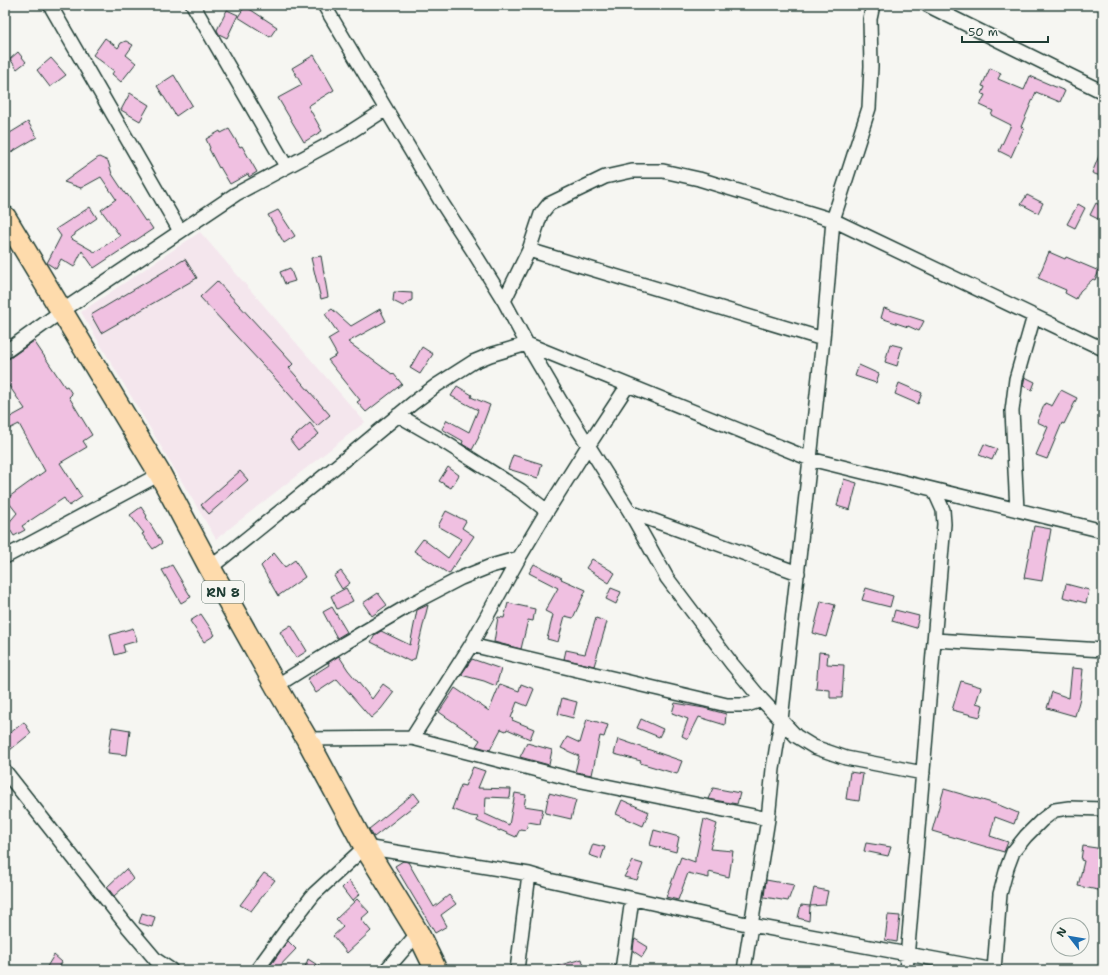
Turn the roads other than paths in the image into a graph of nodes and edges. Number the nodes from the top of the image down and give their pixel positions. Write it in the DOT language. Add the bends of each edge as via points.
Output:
graph roads {
  1 [pos="50,5"];
  2 [pos="193,5"];
  3 [pos="324,5"];
  4 [pos="873,5"];
  5 [pos="927,5"];
  6 [pos="941,8"];
  7 [pos="1103,92"];
  8 [pos="386,109"];
  9 [pos="286,166"];
  10 [pos="5,217"];
  11 [pos="833,220"];
  12 [pos="180,231"];
  13 [pos="529,250"];
  14 [pos="504,301"];
  15 [pos="62,311"];
  16 [pos="1034,316"];
  17 [pos="823,339"];
  18 [pos="527,344"];
  19 [pos="1103,349"];
  20 [pos="5,352"];
  21 [pos="628,386"];
  22 [pos="398,415"];
  23 [pos="588,446"];
  24 [pos="810,459"];
  25 [pos="160,474"];
  26 [pos="934,490"];
  27 [pos="1018,510"];
  28 [pos="547,512"];
  29 [pos="630,512"];
  30 [pos="1103,531"];
  31 [pos="5,557"];
  32 [pos="519,558"];
  33 [pos="210,568"];
  34 [pos="798,573"];
  35 [pos="934,640"];
  36 [pos="471,645"];
  37 [pos="1103,650"];
  38 [pos="276,686"];
  39 [pos="762,700"];
  40 [pos="781,720"];
  41 [pos="412,738"];
  42 [pos="307,739"];
  43 [pos="5,771"];
  44 [pos="923,773"];
  45 [pos="1103,808"];
  46 [pos="768,819"];
  47 [pos="365,847"];
  48 [pos="529,874"];
  49 [pos="632,899"];
  50 [pos="751,925"];
  51 [pos="418,933"];
  52 [pos="908,954"];
  53 [pos="155,965"];
  54 [pos="171,970"];
  55 [pos="257,970"];
  56 [pos="386,970"];
  57 [pos="436,970"];
  58 [pos="517,970"];
  59 [pos="622,970"];
  60 [pos="744,970"];
  61 [pos="906,970"];
  62 [pos="994,970"];
  1 -- 12 [label="street"];
  2 -- 9 [label="street"];
  3 -- 8 [label="street"];
  4 -- 11 [label="street" via="870,19 869,108"];
  5 -- 6 [label="street"];
  6 -- 7 [label="street"];
  8 -- 9 [label="street" via="344,136"];
  8 -- 14 [label="street"];
  9 -- 12 [label="street" via="236,194"];
  10 -- 15 [label="main road, RN 8"];
  11 -- 13 [label="street" via="699,179 663,171 632,171 605,177 549,204 541,214"];
  11 -- 16 [label="street"];
  11 -- 17 [label="street"];
  12 -- 15 [label="street"];
  13 -- 14 [label="street"];
  13 -- 17 [label="street"];
  14 -- 18 [label="street"];
  15 -- 20 [label="street"];
  15 -- 25 [label="main road, RN 8"];
  16 -- 19 [label="street"];
  16 -- 27 [label="street" via="1016,379 1012,411"];
  17 -- 24 [label="street"];
  18 -- 21 [label="street"];
  18 -- 22 [label="street" via="473,362"];
  18 -- 23 [label="street"];
  21 -- 23 [label="street"];
  21 -- 24 [label="street"];
  22 -- 28 [label="street" via="520,490"];
  22 -- 33 [label="street"];
  23 -- 28 [label="street"];
  23 -- 29 [label="street"];
  24 -- 26 [label="street"];
  24 -- 34 [label="street"];
  25 -- 31 [label="street"];
  25 -- 33 [label="main road, RN 8"];
  26 -- 27 [label="street"];
  26 -- 35 [label="street" via="943,510 944,524"];
  27 -- 30 [label="street"];
  28 -- 32 [label="street"];
  29 -- 34 [label="street"];
  29 -- 39 [label="street" via="667,578"];
  32 -- 36 [label="street"];
  32 -- 38 [label="street" via="461,578 413,603"];
  33 -- 38 [label="main road, RN 8"];
  34 -- 40 [label="street"];
  35 -- 37 [label="street"];
  35 -- 44 [label="street"];
  36 -- 39 [label="street" via="727,705 747,705"];
  36 -- 41 [label="street"];
  38 -- 42 [label="main road, RN 8"];
  39 -- 40 [label="street"];
  40 -- 44 [label="street" via="796,736 814,747 846,758"];
  40 -- 46 [label="street"];
  41 -- 42 [label="street"];
  41 -- 46 [label="street" via="572,780"];
  42 -- 47 [label="main road, RN 8"];
  43 -- 53 [label="street" via="117,912"];
  44 -- 52 [label="street"];
  45 -- 62 [label="street" via="1055,810 1026,836 1013,852 1000,894"];
  46 -- 50 [label="street"];
  47 -- 48 [label="street"];
  47 -- 51 [label="main road, RN 8"];
  47 -- 55 [label="street" via="314,894"];
  48 -- 49 [label="street"];
  48 -- 58 [label="street"];
  49 -- 50 [label="street"];
  49 -- 59 [label="street"];
  50 -- 52 [label="street"];
  50 -- 60 [label="street"];
  51 -- 56 [label="street"];
  51 -- 57 [label="main road, RN 8"];
  52 -- 61 [label="street"];
  52 -- 62 [label="street"];
  53 -- 54 [label="street"];
}
